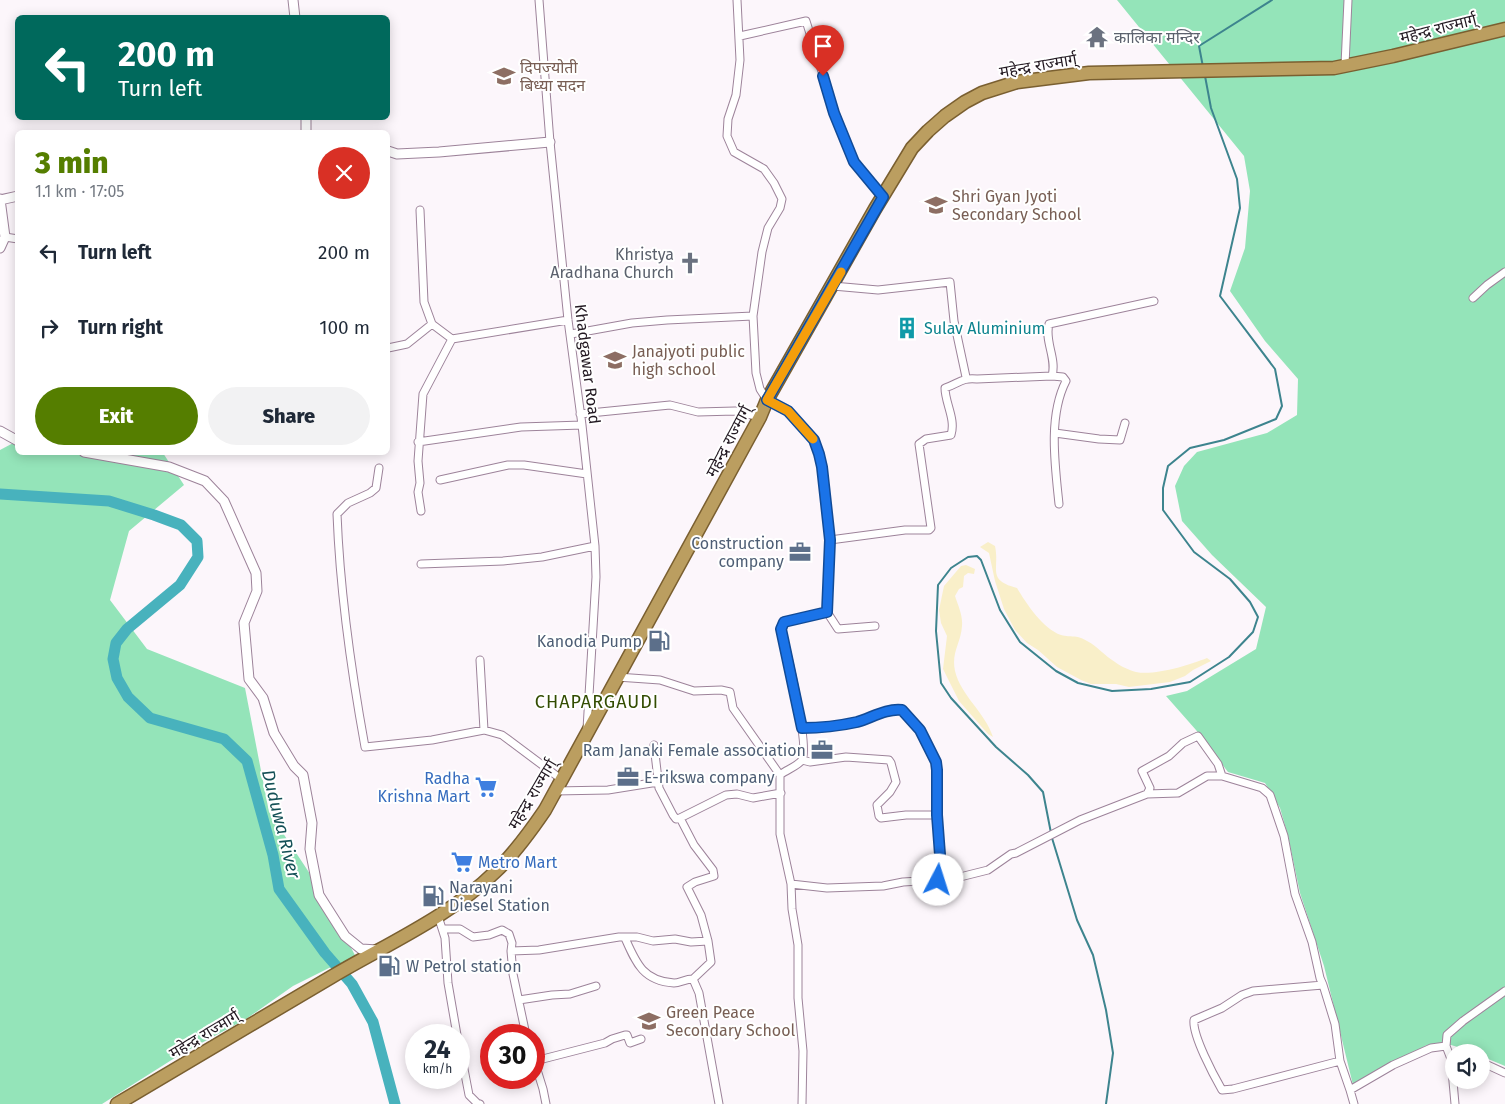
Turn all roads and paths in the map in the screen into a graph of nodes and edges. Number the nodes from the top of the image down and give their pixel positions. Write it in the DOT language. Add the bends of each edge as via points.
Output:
graph roads {
  1 [pos="293,0"];
  2 [pos="539,0"];
  3 [pos="737,0"];
  4 [pos="1348,0"];
  5 [pos="295,15"];
  6 [pos="1505,29"];
  7 [pos="740,36"];
  8 [pos="1345,65"];
  9 [pos="550,142"];
  10 [pos="390,152"];
  11 [pos="15,196"];
  12 [pos="883,197"];
  13 [pos="0,199"];
  14 [pos="420,210"];
  15 [pos="6,237"];
  16 [pos="15,238"];
  17 [pos="0,248"];
  18 [pos="1505,272"];
  19 [pos="833,286"];
  20 [pos="1473,298"];
  21 [pos="1154,301"];
  22 [pos="753,316"];
  23 [pos="568,320"];
  24 [pos="432,324"];
  25 [pos="571,334"];
  26 [pos="452,339"];
  27 [pos="390,348"];
  28 [pos="1052,376"];
  29 [pos="966,378"];
  30 [pos="767,400"];
  31 [pos="580,414"];
  32 [pos="760,417"];
  33 [pos="1125,423"];
  34 [pos="582,425"];
  35 [pos="0,431"];
  36 [pos="1055,433"];
  37 [pos="1095,438"];
  38 [pos="15,439"];
  39 [pos="418,442"];
  40 [pos="1095,447"];
  41 [pos="101,455"];
  42 [pos="379,468"];
  43 [pos="587,474"];
  44 [pos="440,480"];
  45 [pos="1059,504"];
  46 [pos="421,511"];
  47 [pos="830,540"];
  48 [pos="595,546"];
  49 [pos="421,564"];
  50 [pos="827,612"];
  51 [pos="875,626"];
  52 [pos="480,660"];
  53 [pos="616,677"];
  54 [pos="802,728"];
  55 [pos="484,730"];
  56 [pos="587,732"];
  57 [pos="654,745"];
  58 [pos="802,760"];
  59 [pos="780,775"];
  60 [pos="1222,776"];
  61 [pos="658,782"];
  62 [pos="558,785"];
  63 [pos="781,793"];
  64 [pos="1147,794"];
  65 [pos="937,815"];
  66 [pos="680,818"];
  67 [pos="938,880"];
  68 [pos="791,884"];
  69 [pos="438,916"];
  70 [pos="442,930"];
  71 [pos="625,938"];
  72 [pos="708,941"];
  73 [pos="379,950"];
  74 [pos="511,951"];
  75 [pos="693,979"];
  76 [pos="1323,985"];
  77 [pos="596,986"];
  78 [pos="1505,991"];
  79 [pos="519,1000"];
  80 [pos="455,1024"];
  81 [pos="524,1024"];
  82 [pos="641,1039"];
  83 [pos="1446,1044"];
  84 [pos="1445,1046"];
  85 [pos="545,1058"];
  86 [pos="1340,1061"];
  87 [pos="1490,1066"];
  88 [pos="1505,1073"];
  89 [pos="468,1089"];
  90 [pos="542,1089"];
  91 [pos="1454,1089"];
  92 [pos="1350,1090"];
  93 [pos="117,1104"];
  94 [pos="480,1104"];
  95 [pos="546,1104"];
  96 [pos="719,1104"];
  97 [pos="802,1104"];
  98 [pos="1354,1104"];
  99 [pos="1455,1104"];
  1 -- 5 [label="street"];
  2 -- 9 [label="street, Khadgawar Road"];
  3 -- 7 [label="street"];
  4 -- 8 [label="street"];
  6 -- 8 [label="highway, महेन्द्र राज्मार्ग्"];
  7 -- 12 [label="street" via="806,21 834,113 854,162"];
  7 -- 22 [label="street" via="738,80 727,136 734,152 764,169 782,199 768,228 762,252"];
  8 -- 12 [label="highway, महेन्द्र राज्मार्ग्" via="1253,71 1079,74 1017,82 982,93 945,116 912,148"];
  9 -- 10 [label="street" via="439,152"];
  9 -- 23 [label="street, Khadgawar Road"];
  11 -- 13 [label="street"];
  12 -- 19 [label="highway, महेन्द्र राज्मार्ग्"];
  13 -- 15 [label="street"];
  14 -- 24 [label="street" via="424,302"];
  15 -- 16 [label="street"];
  15 -- 17 [label="street"];
  18 -- 20 [label="street"];
  19 -- 29 [label="street" via="878,290 950,282"];
  19 -- 30 [label="highway, महेन्द्र राज्मार्ग्"];
  21 -- 28 [label="street" via="1050,324 1047,332 1055,367"];
  22 -- 25 [label="street" via="632,323"];
  22 -- 30 [label="street" via="756,373"];
  23 -- 25 [label="street, Khadgawar Road"];
  23 -- 26 [label="street"];
  24 -- 26 [label="street"];
  24 -- 27 [label="street" via="407,344"];
  25 -- 31 [label="street, Khadgawar Road"];
  26 -- 39 [label="street" via="423,394"];
  28 -- 29 [label="street"];
  28 -- 36 [label="street" via="1063,377 1066,381 1059,401"];
  29 -- 47 [label="street" via="945,388 952,422 951,435 926,439 919,444 931,528"];
  30 -- 32 [label="highway, महेन्द्र राज्मार्ग्"];
  30 -- 47 [label="street" via="788,411 814,440 822,467"];
  31 -- 32 [label="street" via="670,406 698,412 735,411"];
  31 -- 34 [label="street, Khadgawar Road"];
  32 -- 53 [label="highway, महेन्द्र राज्मार्ग्"];
  33 -- 37 [label="street" via="1120,440"];
  34 -- 39 [label="street" via="521,427"];
  34 -- 43 [label="street, Khadgawar Road"];
  35 -- 38 [label="street"];
  36 -- 37 [label="street"];
  36 -- 45 [label="street"];
  37 -- 40 [label="street"];
  39 -- 46 [label="street"];
  41 -- 73 [label="street" via="169,467 205,481 224,501 256,573 257,591 244,623 249,680 263,698 274,733 303,775 312,823 310,849 319,895 345,936 361,949"];
  42 -- 55 [label="street" via="376,488 348,503 338,514 338,543 352,675 365,747 432,740"];
  43 -- 44 [label="street" via="508,465"];
  43 -- 48 [label="street, Khadgawar Road"];
  47 -- 50 [label="street"];
  48 -- 49 [label="street" via="504,561"];
  48 -- 56 [label="street, Khadgawar Road"];
  50 -- 51 [label="street" via="838,629"];
  50 -- 54 [label="street" via="781,625"];
  52 -- 55 [label="street"];
  53 -- 56 [label="highway, महेन्द्र राज्मार्ग्"];
  53 -- 59 [label="street" via="660,680 694,691 730,692 733,708"];
  54 -- 58 [label="street"];
  54 -- 65 [label="street" via="855,722 894,709 902,710 920,730 936,762"];
  55 -- 62 [label="street" via="502,735"];
  56 -- 62 [label="highway, महेन्द्र राज्मार्ग्"];
  57 -- 61 [label="street"];
  58 -- 59 [label="street"];
  58 -- 65 [label="street" via="810,762 846,757 889,760 896,782 877,805 879,816"];
  59 -- 63 [label="street"];
  60 -- 64 [label="street" via="1207,776 1178,792"];
  60 -- 64 [label="street" via="1218,764 1198,736 1142,771 1150,788"];
  60 -- 76 [label="street" via="1262,788 1270,795 1284,836 1295,894"];
  61 -- 62 [label="street" via="608,790"];
  61 -- 66 [label="street" via="672,815"];
  62 -- 69 [label="highway, महेन्द्र राज्मार्ग्" via="528,834 496,872"];
  63 -- 66 [label="street" via="753,798 726,795"];
  63 -- 68 [label="street" via="780,834"];
  64 -- 67 [label="street" via="1080,820 1010,854 988,870"];
  65 -- 67 [label="street" via="941,868"];
  66 -- 72 [label="street" via="713,870 714,876 687,887 701,915"];
  67 -- 68 [label="street" via="826,888"];
  68 -- 97 [label="street" via="798,945"];
  69 -- 70 [label="street"];
  69 -- 73 [label="highway, महेन्द्र राज्मार्ग्"];
  70 -- 74 [label="street" via="460,929 473,937 502,930 509,934"];
  70 -- 80 [label="street"];
  71 -- 72 [label="street"];
  71 -- 74 [label="street"];
  71 -- 75 [label="street" via="649,977 676,983"];
  72 -- 75 [label="street" via="710,962"];
  73 -- 93 [label="highway, महेन्द्र राज्मार्ग्"];
  74 -- 79 [label="street"];
  75 -- 96 [label="street"];
  76 -- 86 [label="street" via="1335,1024"];
  76 -- 86 [label="street" via="1253,991 1194,1020 1193,1024 1222,1090"];
  77 -- 79 [label="street" via="570,994"];
  78 -- 83 [label="street" via="1447,1035"];
  79 -- 81 [label="street"];
  82 -- 85 [label="street" via="630,1043 626,1035"];
  84 -- 92 [label="street" via="1431,1048 1393,1065"];
  86 -- 92 [label="street"];
  87 -- 88 [label="street"];
  89 -- 94 [label="street"];
  90 -- 95 [label="street"];
  91 -- 99 [label="street"];
  92 -- 98 [label="street"];
}
